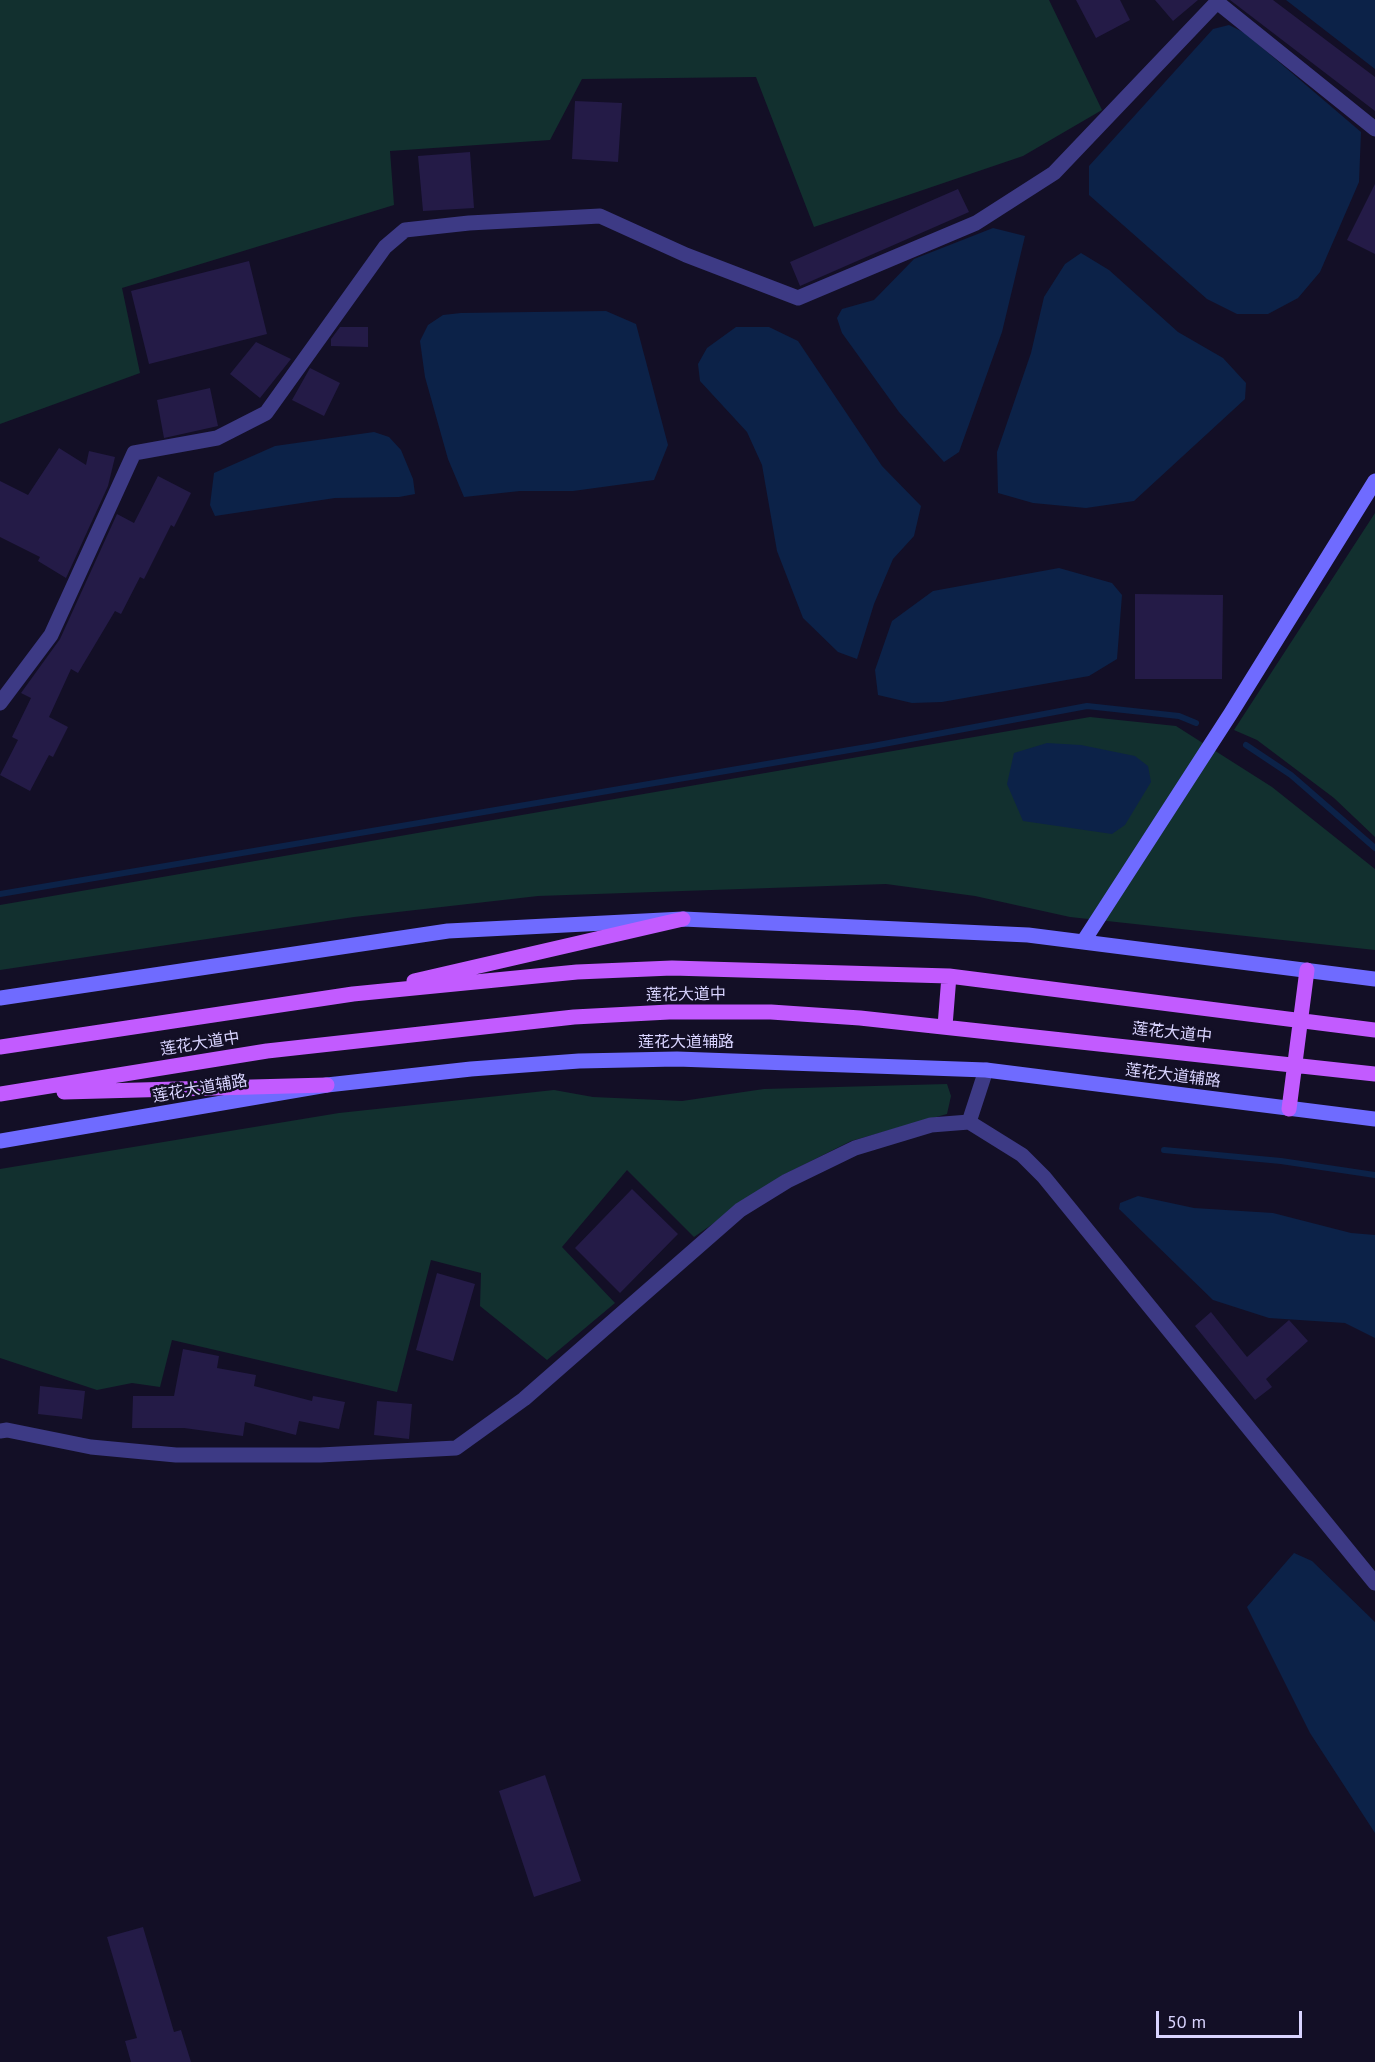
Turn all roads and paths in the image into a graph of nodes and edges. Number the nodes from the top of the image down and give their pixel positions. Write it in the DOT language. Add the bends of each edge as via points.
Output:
graph roads {
  1 [pos="1375,129"];
  2 [pos="1375,481"];
  3 [pos="0,704"];
  4 [pos="683,919"];
  5 [pos="1083,942"];
  6 [pos="1306,970"];
  7 [pos="949,976"];
  8 [pos="1375,979"];
  9 [pos="353,994"];
  10 [pos="0,998"];
  11 [pos="1300,1022"];
  12 [pos="945,1026"];
  13 [pos="1375,1030"];
  14 [pos="0,1047"];
  15 [pos="1294,1065"];
  16 [pos="986,1070"];
  17 [pos="1375,1074"];
  18 [pos="327,1085"];
  19 [pos="3,1094"];
  20 [pos="1289,1109"];
  21 [pos="1375,1119"];
  22 [pos="969,1122"];
  23 [pos="0,1141"];
  24 [pos="0,1431"];
  25 [pos="1375,1583"];
  1 -- 3 [label="street" via="1217,2 1054,173 976,223 798,298 686,255 600,216 405,230 385,247 266,413 217,438 134,453 51,635"];
  2 -- 5 [label="street"];
  4 -- 5 [label="street" via="1028,935"];
  4 -- 9 [label="main road"];
  4 -- 10 [label="street" via="448,932"];
  5 -- 6 [label="street"];
  6 -- 8 [label="street"];
  6 -- 11 [label="main road"];
  7 -- 9 [label="main road, 莲花大道中" via="672,968 578,972"];
  7 -- 11 [label="main road, 莲花大道中"];
  7 -- 12 [label="main road"];
  9 -- 14 [label="main road, 莲花大道中"];
  11 -- 13 [label="main road, 莲花大道中"];
  11 -- 15 [label="main road"];
  12 -- 15 [label="main road, 莲花大道中"];
  12 -- 19 [label="main road, 莲花大道中" via="771,1012 574,1017 267,1051"];
  15 -- 17 [label="main road, 莲花大道中"];
  15 -- 20 [label="main road"];
  16 -- 18 [label="street, 莲花大道辅路" via="755,1060 601,1060"];
  16 -- 20 [label="street, 莲花大道辅路"];
  16 -- 22 [label="street"];
  18 -- 19 [label="main road"];
  18 -- 23 [label="street, 莲花大道辅路"];
  20 -- 21 [label="street, 莲花大道辅路"];
  22 -- 24 [label="street" via="931,1125 855,1148 787,1181 740,1210 524,1399 456,1448 320,1455 176,1455 91,1447"];
  22 -- 25 [label="street" via="1022,1155 1044,1177"];
}
